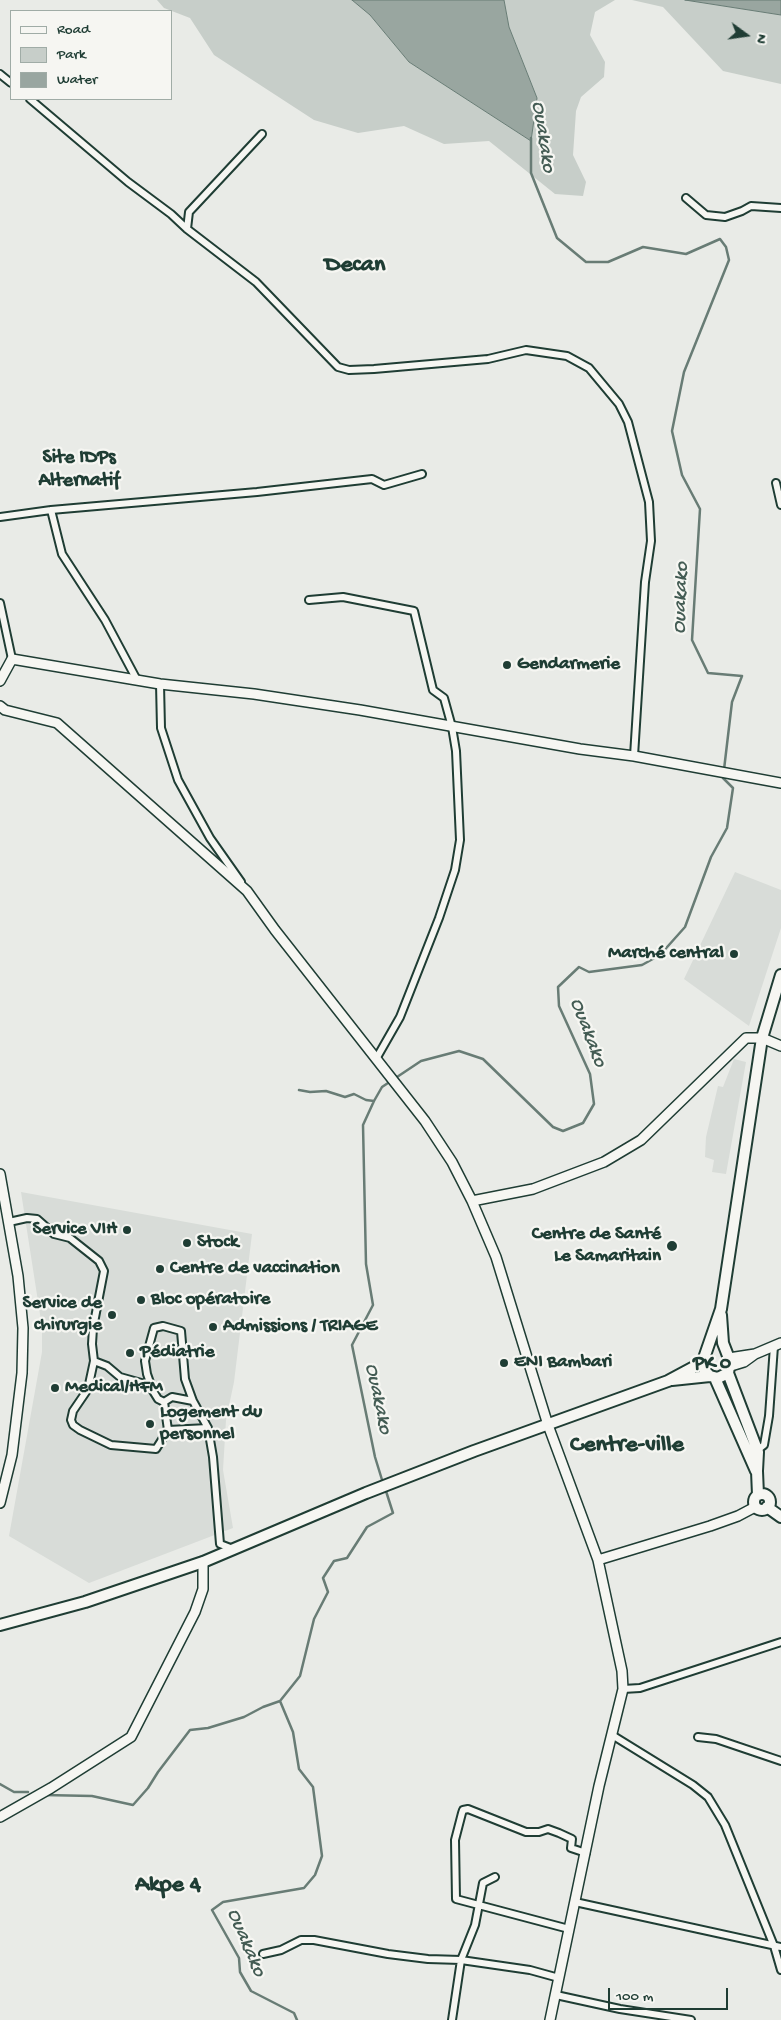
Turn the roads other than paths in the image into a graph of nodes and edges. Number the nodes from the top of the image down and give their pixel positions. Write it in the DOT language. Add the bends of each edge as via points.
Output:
graph roads {
  1 [pos="0,74"];
  2 [pos="10,82"];
  3 [pos="31,100"];
  4 [pos="262,134"];
  5 [pos="686,198"];
  6 [pos="781,208"];
  7 [pos="187,228"];
  8 [pos="422,474"];
  9 [pos="776,483"];
  10 [pos="781,505"];
  11 [pos="51,510"];
  12 [pos="0,517"];
  13 [pos="309,600"];
  14 [pos="0,603"];
  15 [pos="12,659"];
  16 [pos="137,680"];
  17 [pos="0,681"];
  18 [pos="160,684"];
  19 [pos="0,706"];
  20 [pos="452,728"];
  21 [pos="634,756"];
  22 [pos="781,783"];
  23 [pos="247,891"];
  24 [pos="781,975"];
  25 [pos="762,1038"];
  26 [pos="781,1046"];
  27 [pos="376,1059"];
  28 [pos="0,1174"];
  29 [pos="472,1201"];
  30 [pos="9,1222"];
  31 [pos="721,1309"];
  32 [pos="777,1345"];
  33 [pos="704,1360"];
  34 [pos="94,1361"];
  35 [pos="728,1363"];
  36 [pos="712,1377"];
  37 [pos="668,1380"];
  38 [pos="152,1386"];
  39 [pos="193,1401"];
  40 [pos="164,1402"];
  41 [pos="548,1425"];
  42 [pos="208,1428"];
  43 [pos="744,1429"];
  44 [pos="168,1430"];
  45 [pos="753,1453"];
  46 [pos="758,1495"];
  47 [pos="0,1503"];
  48 [pos="755,1507"];
  49 [pos="767,1507"];
  50 [pos="781,1517"];
  51 [pos="234,1550"];
  52 [pos="598,1560"];
  53 [pos="203,1562"];
  54 [pos="0,1625"];
  55 [pos="781,1642"];
  56 [pos="622,1689"];
  57 [pos="612,1735"];
  58 [pos="698,1737"];
  59 [pos="781,1761"];
  60 [pos="0,1817"];
  61 [pos="586,1853"];
  62 [pos="495,1877"];
  63 [pos="575,1902"];
  64 [pos="479,1905"];
  65 [pos="569,1929"];
  66 [pos="778,1946"];
  67 [pos="263,1954"];
  68 [pos="461,1960"];
  69 [pos="781,1970"];
  70 [pos="559,1978"];
  71 [pos="556,1995"];
  72 [pos="452,2020"];
  73 [pos="550,2020"];
  74 [pos="691,2020"];
  1 -- 2 [label="street"];
  3 -- 7 [label="street"];
  4 -- 7 [label="street" via="189,212"];
  5 -- 6 [label="street" via="706,215 724,217 751,206"];
  7 -- 21 [label="street" via="256,282 338,367 374,369 488,359 526,350 567,356 589,368 619,404 628,422 649,502 651,541 645,582"];
  8 -- 11 [label="street" via="384,485 372,479"];
  9 -- 10 [label="street"];
  11 -- 12 [label="street"];
  11 -- 16 [label="street" via="62,554 105,620"];
  13 -- 20 [label="street" via="343,597 414,611 433,690 444,698"];
  14 -- 15 [label="street"];
  15 -- 16 [label="street"];
  15 -- 17 [label="street"];
  16 -- 18 [label="street"];
  18 -- 20 [label="street" via="254,694"];
  18 -- 23 [label="street" via="161,728 178,780 210,838"];
  19 -- 23 [label="street" via="56,723"];
  20 -- 21 [label="street"];
  20 -- 27 [label="street" via="460,840 455,870 400,1017"];
  21 -- 22 [label="street"];
  23 -- 27 [label="street"];
  24 -- 25 [label="main road"];
  25 -- 26 [label="street"];
  25 -- 29 [label="street" via="746,1038 641,1140 604,1162 533,1188"];
  25 -- 31 [label="main road"];
  27 -- 29 [label="street" via="425,1121 452,1162"];
  28 -- 30 [label="street"];
  29 -- 41 [label="street" via="496,1257"];
  30 -- 34 [label="street" via="37,1219 54,1234 70,1238 99,1261 104,1272 92,1336"];
  30 -- 47 [label="street" via="23,1328 22,1373 12,1455"];
  31 -- 33 [label="main road"];
  31 -- 35 [label="main road"];
  32 -- 35 [label="street" via="744,1362"];
  32 -- 45 [label="street" via="764,1446"];
  33 -- 35 [label="main road" via="709,1353 718,1350"];
  33 -- 36 [label="main road" via="705,1371"];
  33 -- 37 [label="main road"];
  34 -- 38 [label="street" via="107,1366 120,1377"];
  34 -- 44 [label="street" via="88,1389 73,1411 73,1425 111,1445 132,1449 156,1450"];
  35 -- 36 [label="main road" via="722,1377"];
  35 -- 43 [label="main road"];
  36 -- 37 [label="main road"];
  36 -- 43 [label="main road"];
  37 -- 41 [label="main road"];
  38 -- 39 [label="street" via="146,1361 151,1334 154,1328 175,1328 181,1331 185,1379"];
  38 -- 40 [label="street" via="158,1399"];
  39 -- 40 [label="street" via="172,1397"];
  39 -- 42 [label="street"];
  40 -- 44 [label="street"];
  41 -- 51 [label="main road" via="366,1493"];
  41 -- 52 [label="street"];
  42 -- 44 [label="street"];
  42 -- 51 [label="street" via="220,1544"];
  43 -- 45 [label="main road"];
  45 -- 46 [label="main road"];
  46 -- 48 [label="main road"];
  46 -- 49 [label="main road" via="768,1497 770,1503"];
  48 -- 49 [label="main road" via="761,1510"];
  48 -- 52 [label="street" via="710,1526"];
  49 -- 50 [label="main road"];
  51 -- 53 [label="main road"];
  52 -- 56 [label="street" via="622,1671"];
  53 -- 54 [label="main road" via="86,1602"];
  53 -- 60 [label="street" via="202,1589 195,1612 131,1737"];
  55 -- 56 [label="street" via="640,1688"];
  56 -- 57 [label="street"];
  57 -- 61 [label="street"];
  57 -- 66 [label="street" via="708,1797 725,1825"];
  58 -- 59 [label="street" via="716,1739"];
  61 -- 63 [label="street"];
  61 -- 64 [label="street" via="571,1848 572,1839 548,1829 526,1832 468,1809 463,1810 455,1840 456,1899"];
  62 -- 64 [label="street" via="484,1883"];
  63 -- 65 [label="street"];
  63 -- 66 [label="street"];
  64 -- 65 [label="street"];
  64 -- 68 [label="street"];
  65 -- 70 [label="street"];
  66 -- 69 [label="street"];
  67 -- 68 [label="street" via="301,1940 314,1940 388,1954"];
  68 -- 70 [label="street" via="530,1970"];
  68 -- 72 [label="street"];
  70 -- 71 [label="street"];
  71 -- 73 [label="street"];
  71 -- 74 [label="street"];
}
